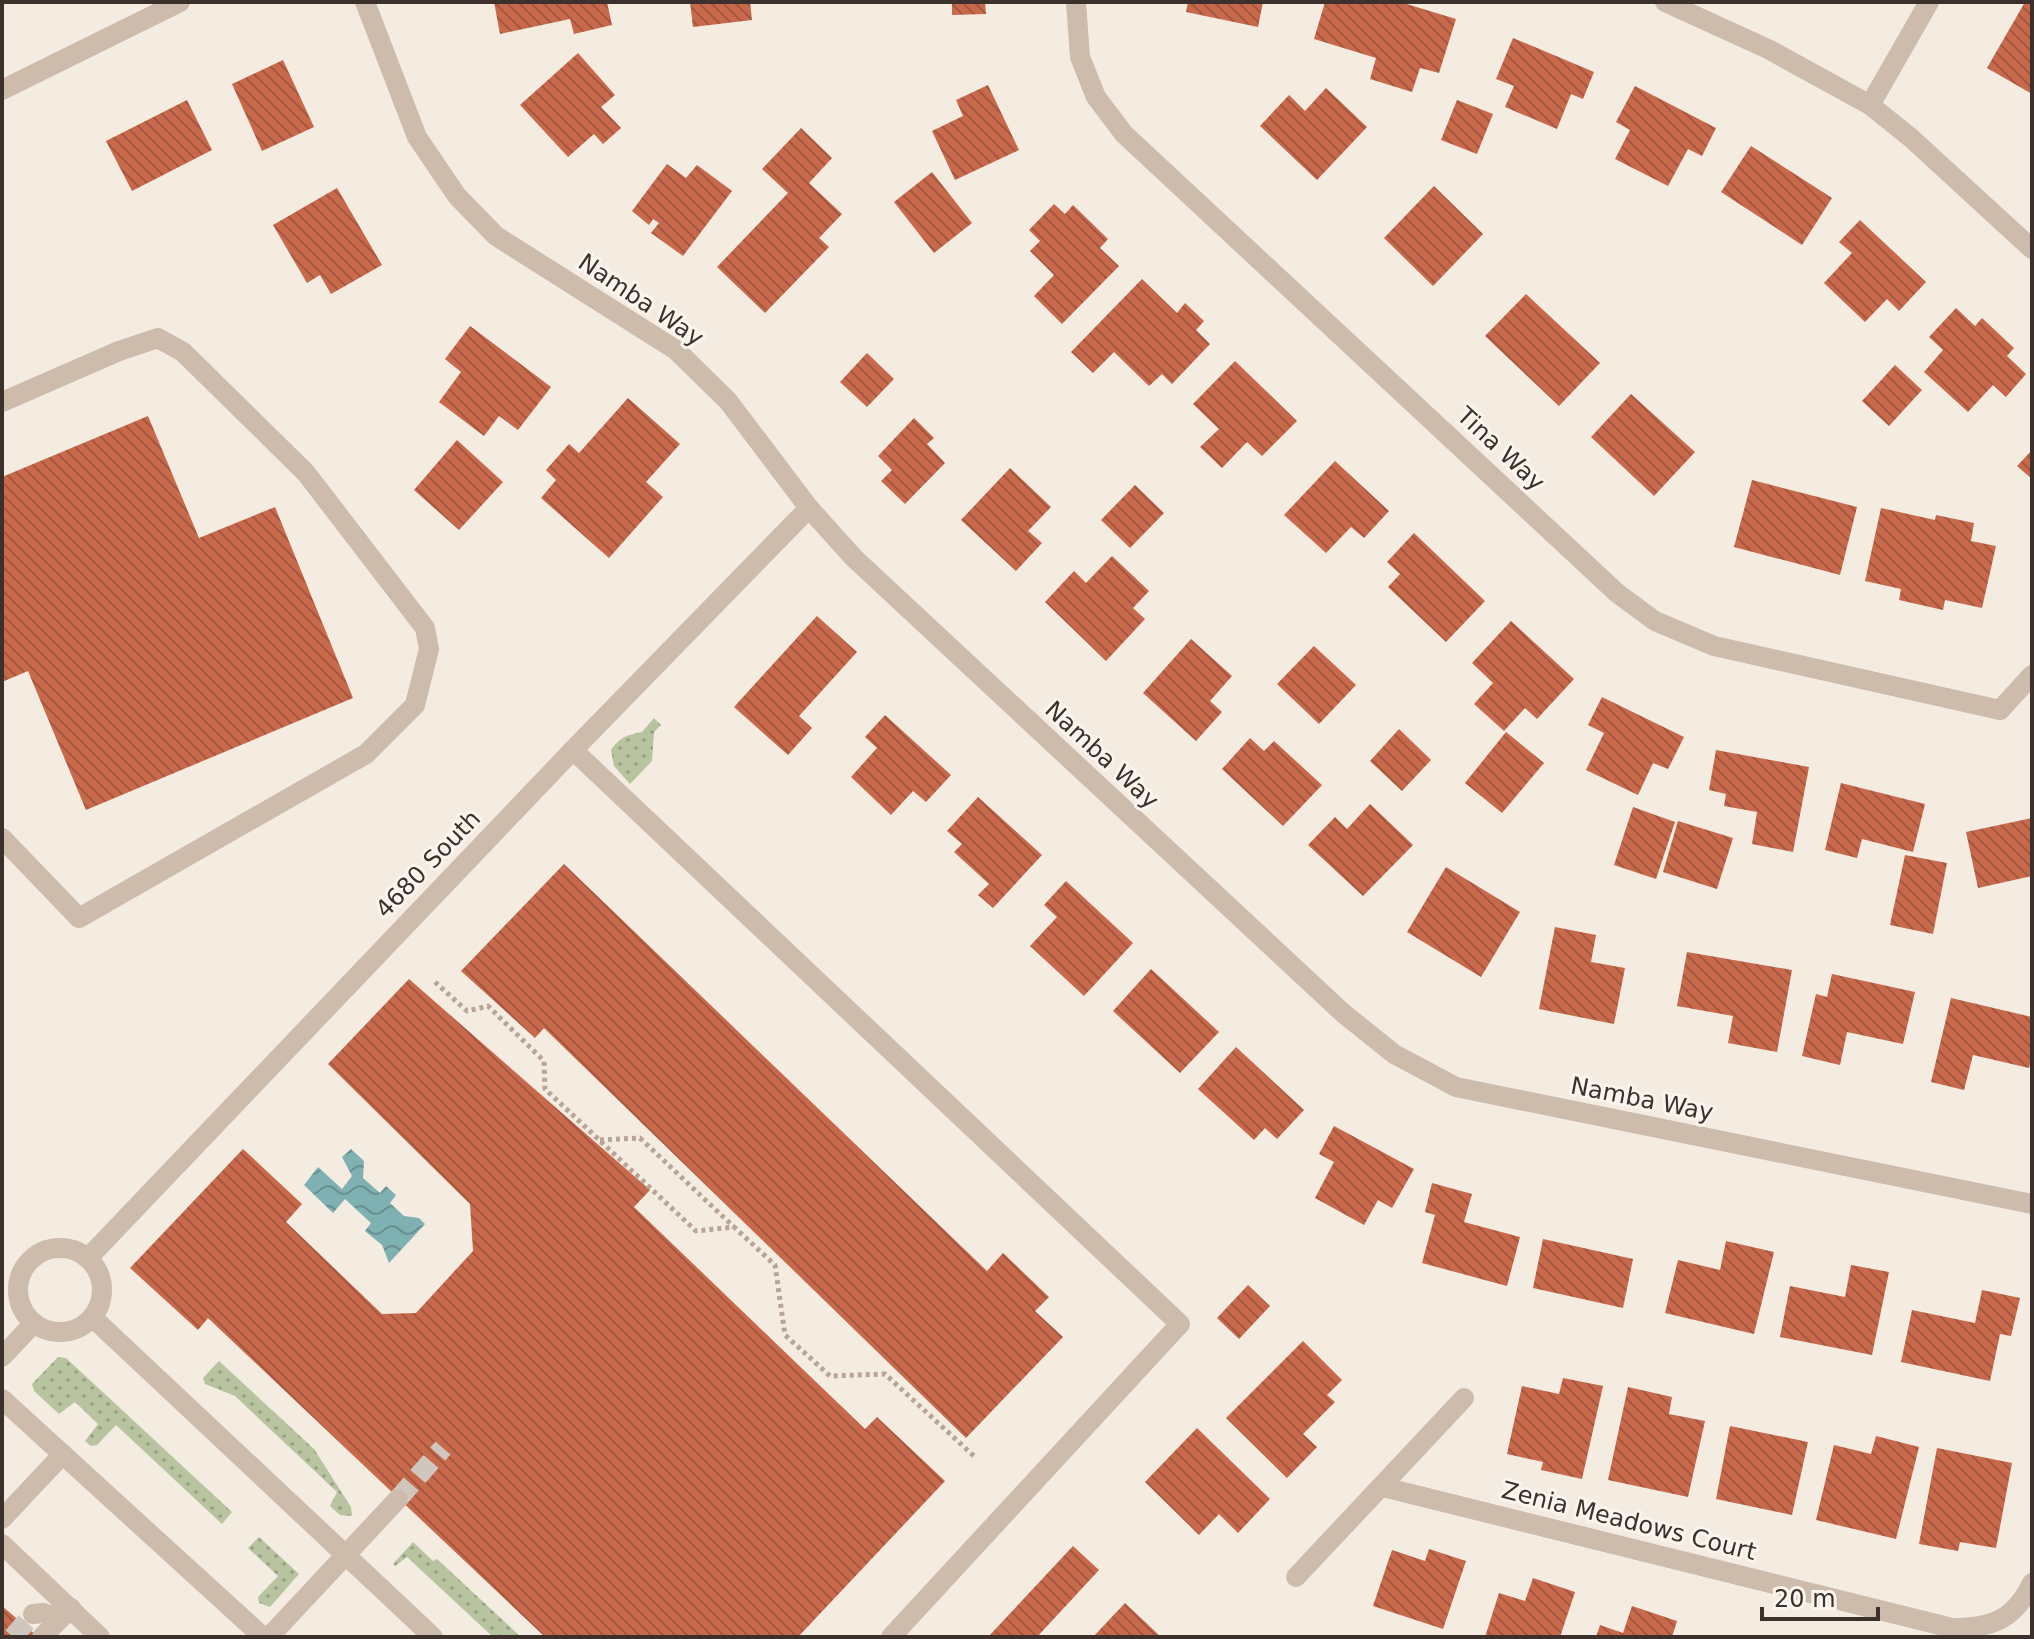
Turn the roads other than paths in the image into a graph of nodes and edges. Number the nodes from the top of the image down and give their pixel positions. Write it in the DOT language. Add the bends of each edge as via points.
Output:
graph roads {
  1 [pos="180,2"];
  2 [pos="365,2"];
  3 [pos="1076,2"];
  4 [pos="1665,2"];
  5 [pos="1929,2"];
  6 [pos="2,90"];
  7 [pos="1870,105"];
  8 [pos="2032,249"];
  9 [pos="2,402"];
  10 [pos="809,508"];
  11 [pos="2032,675"];
  12 [pos="573,750"];
  13 [pos="2,838"];
  14 [pos="2032,1204"];
  15 [pos="88,1258"];
  16 [pos="92,1317"];
  17 [pos="34,1323"];
  18 [pos="2,1357"];
  19 [pos="1464,1398"];
  20 [pos="2,1399"];
  21 [pos="63,1454"];
  22 [pos="1383,1487"];
  23 [pos="398,1499"];
  24 [pos="2,1519"];
  25 [pos="2,1544"];
  26 [pos="347,1556"];
  27 [pos="1296,1577"];
  28 [pos="2032,1583"];
  29 [pos="65,1613"];
  30 [pos="33,1614"];
  31 [pos="42,1637"];
  32 [pos="100,1637"];
  33 [pos="263,1637"];
  34 [pos="269,1637"];
  35 [pos="433,1637"];
  36 [pos="891,1637"];
  1 -- 6 [label="street"];
  2 -- 10 [label="street, Namba Way" via="417,137 457,196 496,236 676,350 728,401"];
  3 -- 11 [label="street, Tina Way" via="1080,57 1096,97 1124,134 1617,593 1655,621 1714,646 2000,710"];
  4 -- 7 [label="street" via="1768,49"];
  5 -- 7 [label="street"];
  7 -- 8 [label="street"];
  9 -- 13 [label="street" via="158,338 183,352 306,473 425,628 429,649 415,705 366,754 79,918"];
  10 -- 12 [label="street, 4680 South"];
  10 -- 14 [label="street, Namba Way" via="854,558 1130,818 1394,1054 1456,1087"];
  12 -- 15 [label="street, 4680 South"];
  12 -- 36 [label="street" via="1180,1324"];
  15 -- 16 [label="street" via="102,1293"];
  15 -- 17 [label="street" via="61,1248 47,1250 24,1268 19,1296"];
  16 -- 17 [label="street" via="71,1331"];
  16 -- 26 [label="street"];
  17 -- 18 [label="street"];
  19 -- 22 [label="street"];
  20 -- 21 [label="street"];
  21 -- 24 [label="street"];
  21 -- 33 [label="street"];
  22 -- 27 [label="street"];
  22 -- 28 [label="street, Zenia Meadows Court" via="1952,1628 1997,1622 2021,1605"];
  23 -- 26 [label="street"];
  25 -- 29 [label="street"];
  26 -- 34 [label="street"];
  26 -- 35 [label="street"];
  29 -- 30 [label="street"];
  29 -- 31 [label="street"];
  29 -- 32 [label="street"];
}
